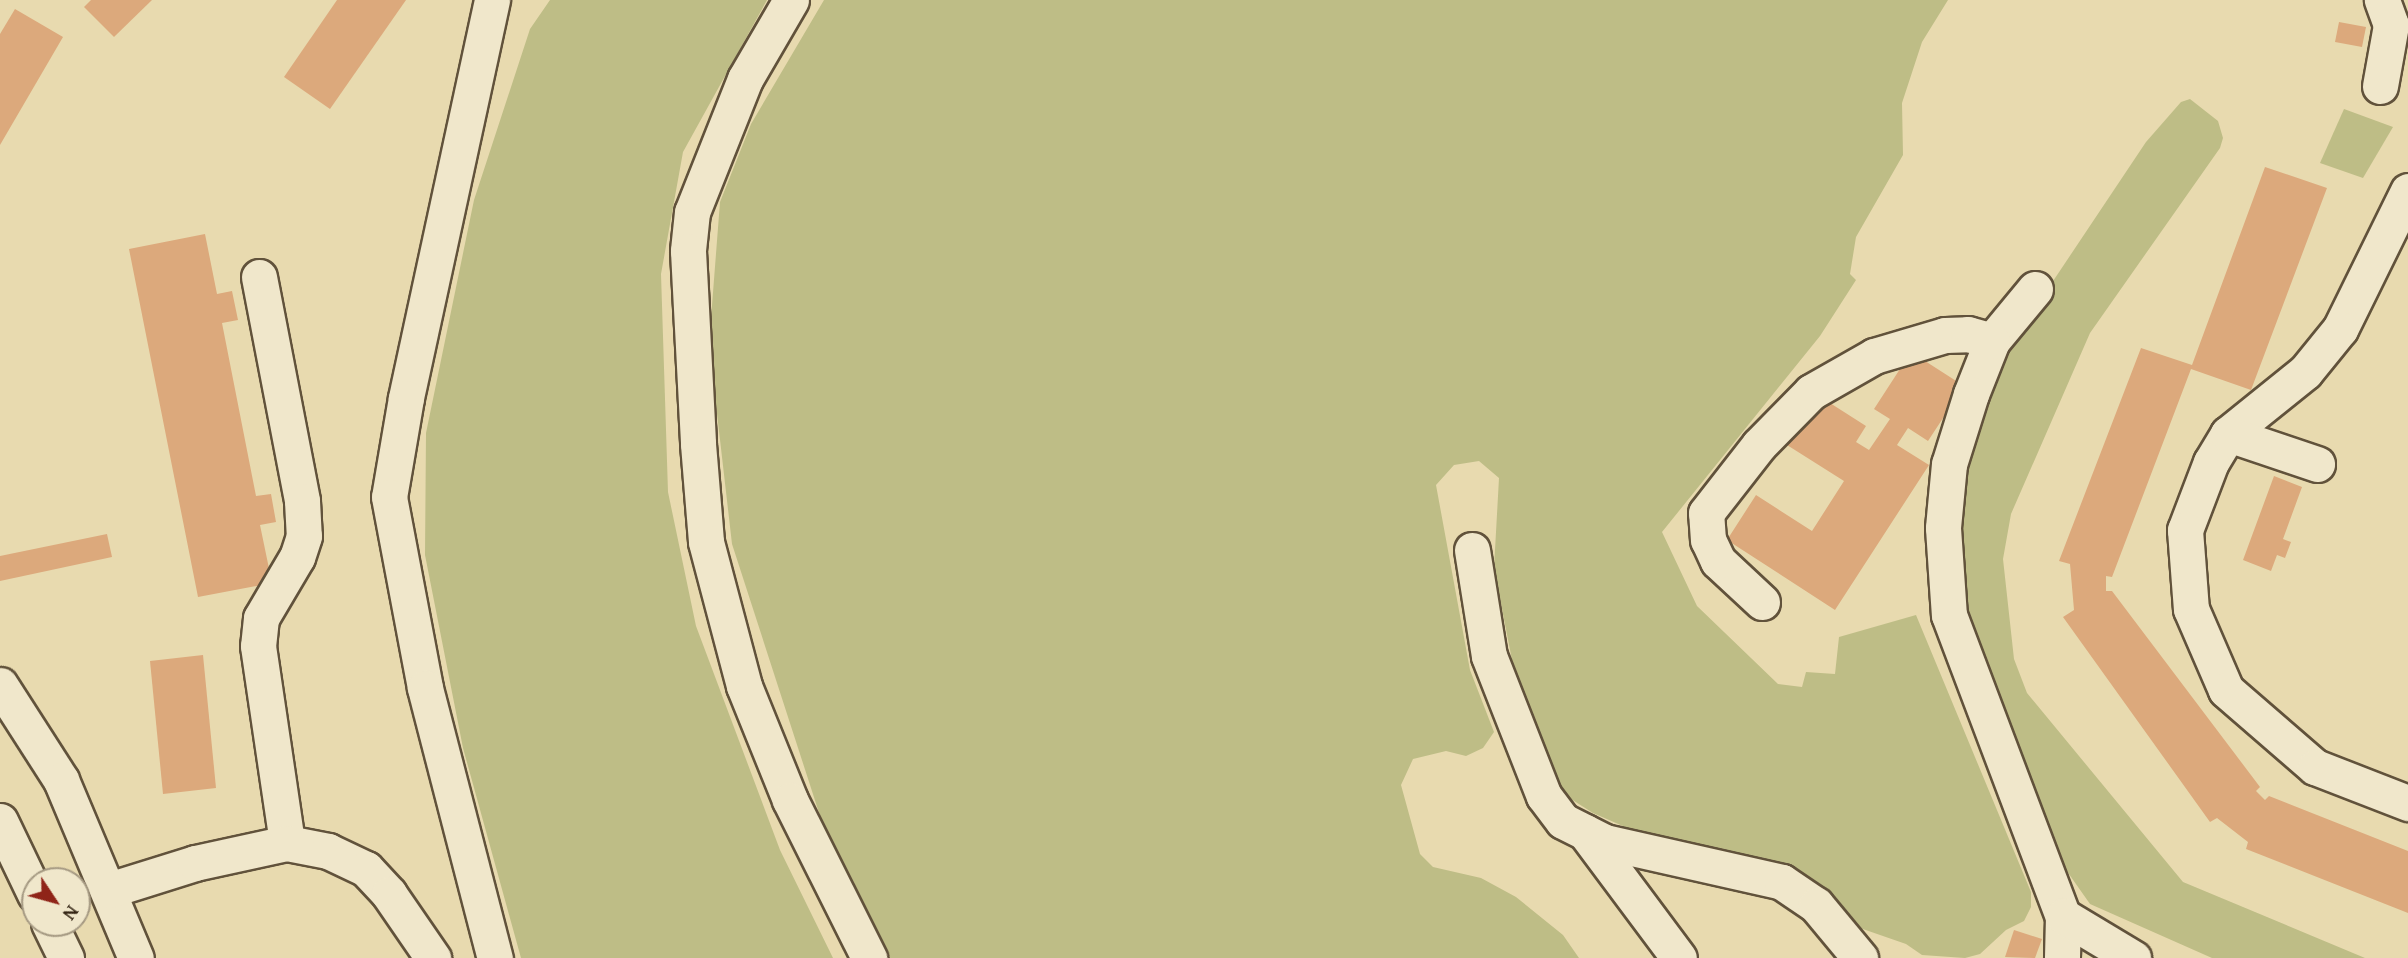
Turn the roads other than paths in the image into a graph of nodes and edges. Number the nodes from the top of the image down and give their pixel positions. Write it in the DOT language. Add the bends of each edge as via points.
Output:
graph roads {
  1 [pos="492,0"];
  2 [pos="516,0"];
  3 [pos="791,0"];
  4 [pos="2382,0"];
  5 [pos="483,45"];
  6 [pos="2380,86"];
  7 [pos="2408,191"];
  8 [pos="259,277"];
  9 [pos="2035,289"];
  10 [pos="1992,341"];
  11 [pos="2228,434"];
  12 [pos="2317,464"];
  13 [pos="1472,550"];
  14 [pos="1762,602"];
  15 [pos="0,685"];
  16 [pos="2408,803"];
  17 [pos="0,821"];
  18 [pos="1585,832"];
  19 [pos="287,843"];
  20 [pos="22,867"];
  21 [pos="109,890"];
  22 [pos="2063,916"];
  23 [pos="56,937"];
  24 [pos="66,958"];
  25 [pos="136,958"];
  26 [pos="433,958"];
  27 [pos="495,958"];
  28 [pos="869,958"];
  29 [pos="1679,958"];
  30 [pos="1860,958"];
  31 [pos="2062,958"];
  32 [pos="2133,958"];
  1 -- 5 [label="street"];
  2 -- 5 [label="street"];
  3 -- 28 [label="street" via="745,79 692,212 688,251 698,444 706,542 744,686 790,800"];
  4 -- 6 [label="street" via="2391,25"];
  5 -- 27 [label="street" via="406,398 389,497 425,688"];
  7 -- 11 [label="street" via="2325,351"];
  8 -- 19 [label="street" via="302,500 304,536 297,557 261,618 258,646"];
  9 -- 10 [label="street"];
  10 -- 14 [label="street" via="1968,334 1945,335 1874,356 1811,392 1759,446 1706,513 1708,540 1718,561"];
  10 -- 22 [label="street" via="1949,464 1943,528 1949,615"];
  11 -- 12 [label="street"];
  11 -- 16 [label="street" via="2211,462 2185,530 2191,609 2226,690 2315,767"];
  13 -- 18 [label="street" via="1489,656 1525,753 1557,813"];
  15 -- 21 [label="street" via="61,780"];
  17 -- 20 [label="street"];
  18 -- 29 [label="street"];
  18 -- 30 [label="street" via="1605,842 1782,882 1816,905"];
  19 -- 21 [label="street" via="195,863"];
  19 -- 26 [label="street" via="328,851 366,869"];
  21 -- 25 [label="street"];
  22 -- 31 [label="street"];
  22 -- 32 [label="street"];
  23 -- 24 [label="street"];
}
